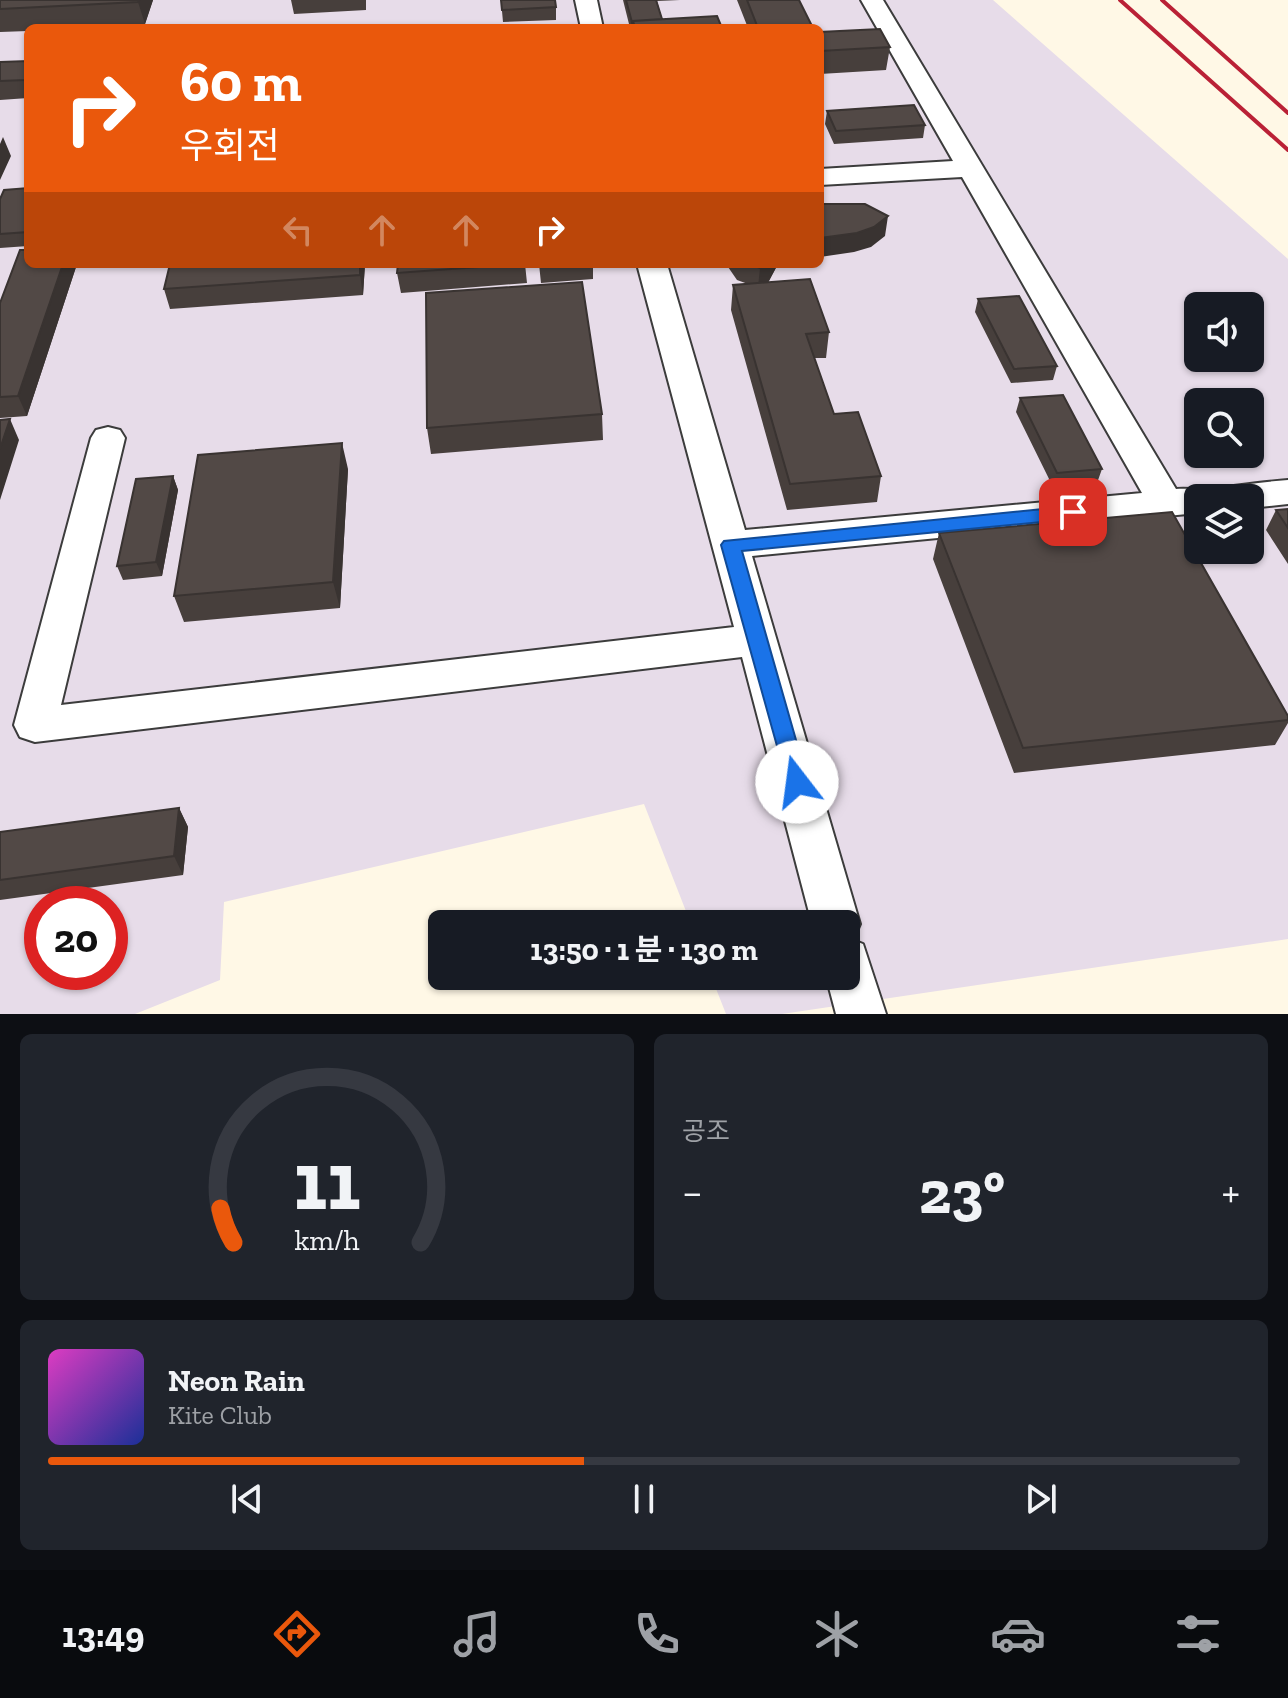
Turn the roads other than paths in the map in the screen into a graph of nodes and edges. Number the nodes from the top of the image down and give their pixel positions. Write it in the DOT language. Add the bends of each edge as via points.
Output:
graph roads {
  1 [pos="586,0"];
  2 [pos="872,0"];
  3 [pos="591,24"];
  4 [pos="970,168"];
  5 [pos="824,177"];
  6 [pos="653,268"];
  7 [pos="108,438"];
  8 [pos="1288,492"];
  9 [pos="1264,494"];
  10 [pos="1182,502"];
  11 [pos="731,545"];
  12 [pos="757,640"];
  13 [pos="832,910"];
  1 -- 3 [label="lane"];
  2 -- 4 [label="lane"];
  4 -- 5 [label="lane"];
  4 -- 10 [label="lane"];
  6 -- 11 [label="lane"];
  7 -- 12 [label="lane" via="35,725"];
  8 -- 9 [label="lane"];
  10 -- 11 [label="lane"];
  11 -- 12 [label="lane"];
  12 -- 13 [label="lane"];
}
